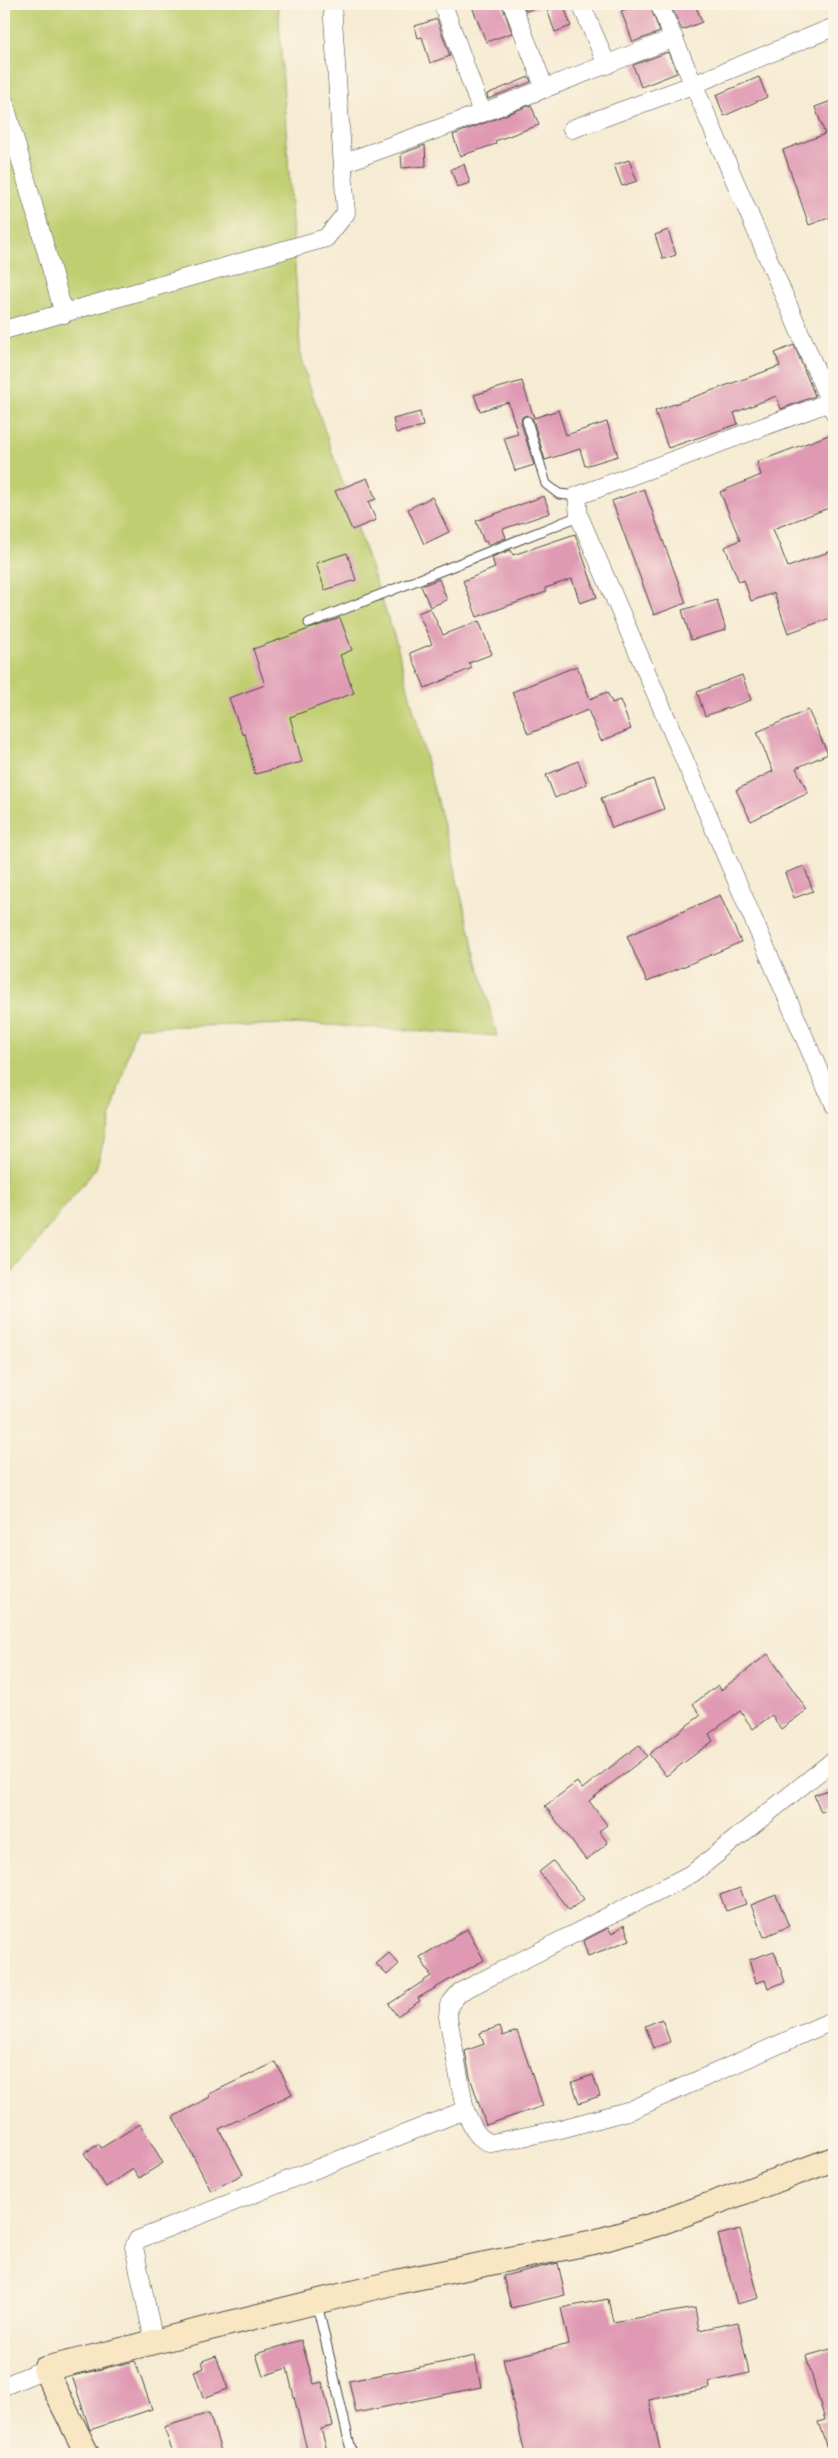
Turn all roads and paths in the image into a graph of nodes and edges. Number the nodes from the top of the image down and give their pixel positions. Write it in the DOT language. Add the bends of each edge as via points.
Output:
graph roads {
  1 [pos="332,4"];
  2 [pos="443,4"];
  3 [pos="512,4"];
  4 [pos="582,4"];
  5 [pos="659,4"];
  6 [pos="834,27"];
  7 [pos="674,38"];
  8 [pos="607,65"];
  9 [pos="695,84"];
  10 [pos="545,89"];
  11 [pos="4,101"];
  12 [pos="482,113"];
  13 [pos="572,129"];
  14 [pos="343,163"];
  15 [pos="64,314"];
  16 [pos="4,330"];
  17 [pos="833,405"];
  18 [pos="527,421"];
  19 [pos="577,496"];
  20 [pos="578,516"];
  21 [pos="309,623"];
  22 [pos="834,1106"];
  23 [pos="834,1760"];
  24 [pos="834,2020"];
  25 [pos="464,2110"];
  26 [pos="834,2160"];
  27 [pos="317,2301"];
  28 [pos="154,2342"];
  29 [pos="45,2369"];
  30 [pos="4,2386"];
  31 [pos="87,2454"];
  32 [pos="352,2454"];
  1 -- 14 [label="street"];
  2 -- 12 [label="street"];
  3 -- 10 [label="street"];
  4 -- 8 [label="street"];
  5 -- 7 [label="street"];
  6 -- 9 [label="street"];
  7 -- 8 [label="street"];
  7 -- 9 [label="street"];
  8 -- 10 [label="street"];
  9 -- 13 [label="street"];
  9 -- 17 [label="street"];
  10 -- 12 [label="street"];
  11 -- 15 [label="street"];
  12 -- 14 [label="street"];
  14 -- 15 [label="street" via="346,213 326,238"];
  15 -- 16 [label="street"];
  17 -- 19 [label="street"];
  18 -- 19 [label="lane" via="546,484 559,494"];
  19 -- 20 [label="street"];
  20 -- 21 [label="lane"];
  20 -- 22 [label="street"];
  23 -- 25 [label="street" via="694,1873 460,1992 450,2005 448,2017"];
  24 -- 25 [label="street" via="631,2110 557,2130 484,2142"];
  25 -- 28 [label="street" via="137,2240 134,2247"];
  26 -- 27 [label="street" via="657,2224 594,2242"];
  27 -- 28 [label="street"];
  27 -- 32 [label="lane"];
  28 -- 29 [label="street"];
  29 -- 30 [label="street"];
  29 -- 31 [label="street"];
}
